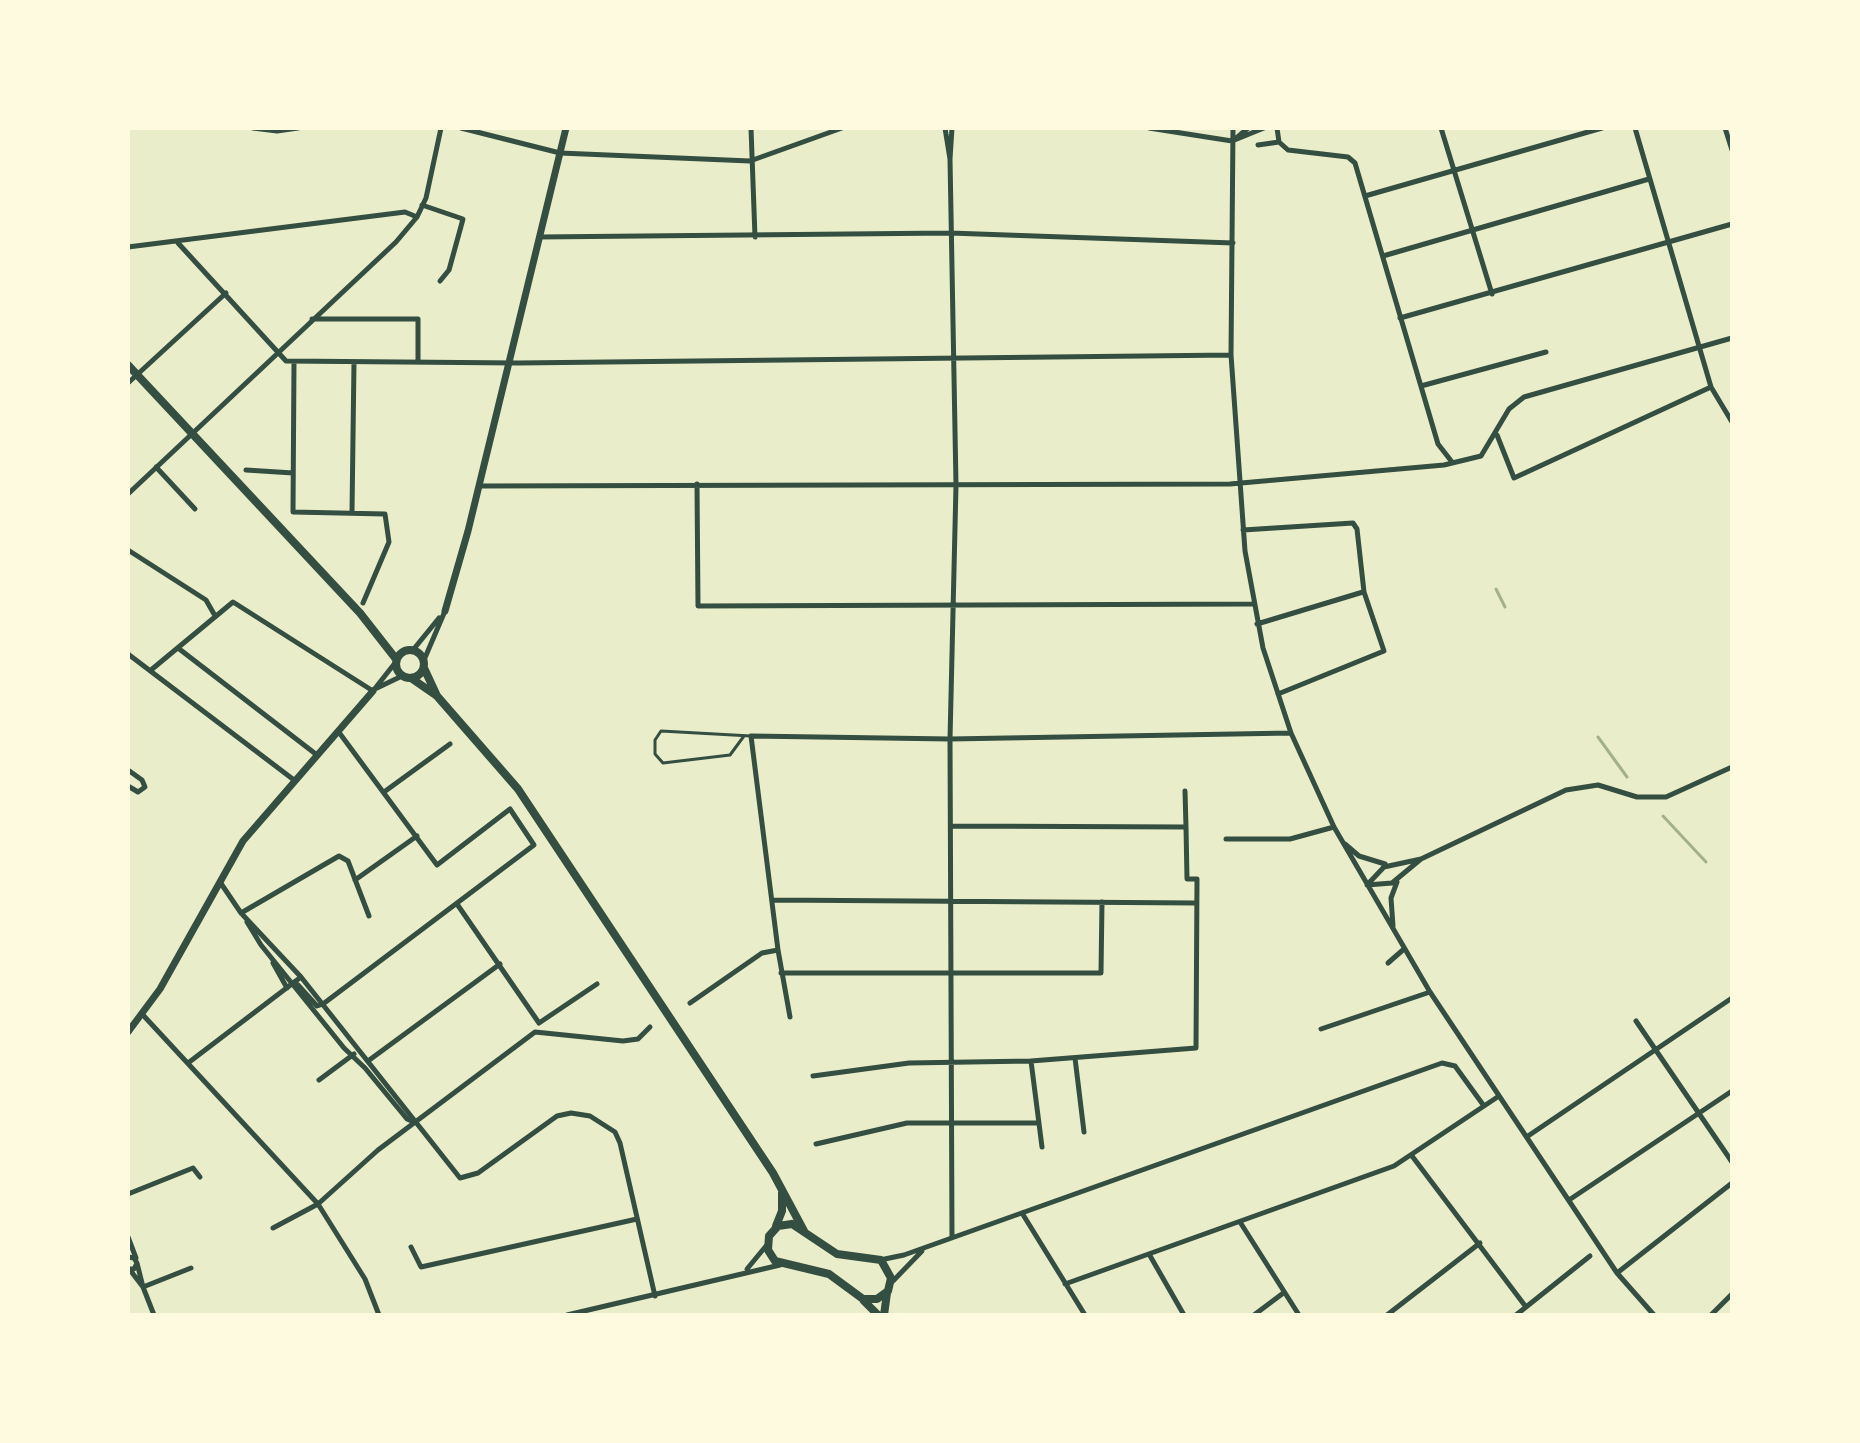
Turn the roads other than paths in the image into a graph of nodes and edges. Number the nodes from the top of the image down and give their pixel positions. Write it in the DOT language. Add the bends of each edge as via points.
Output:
graph roads {
  1 [pos="253,128"];
  2 [pos="298,128"];
  3 [pos="441,128"];
  4 [pos="461,128"];
  5 [pos="566,128"];
  6 [pos="751,128"];
  7 [pos="842,128"];
  8 [pos="945,128"];
  9 [pos="952,128"];
  10 [pos="1149,128"];
  11 [pos="1233,128"];
  12 [pos="1248,128"];
  13 [pos="1264,128"];
  14 [pos="1277,128"];
  15 [pos="1441,128"];
  16 [pos="1602,128"];
  17 [pos="1635,128"];
  18 [pos="1725,128"];
  19 [pos="470,129"];
  20 [pos="831,130"];
  21 [pos="1232,141"];
  22 [pos="1279,142"];
  23 [pos="1258,145"];
  24 [pos="1732,150"];
  25 [pos="560,153"];
  26 [pos="950,159"];
  27 [pos="750,161"];
  28 [pos="1456,171"];
  29 [pos="1649,179"];
  30 [pos="1365,196"];
  31 [pos="422,205"];
  32 [pos="417,217"];
  33 [pos="1732,224"];
  34 [pos="1474,232"];
  35 [pos="950,233"];
  36 [pos="539,237"];
  37 [pos="755,237"];
  38 [pos="1668,241"];
  39 [pos="178,243"];
  40 [pos="1233,243"];
  41 [pos="128,247"];
  42 [pos="1383,256"];
  43 [pos="440,281"];
  44 [pos="226,293"];
  45 [pos="1492,294"];
  46 [pos="1400,318"];
  47 [pos="311,319"];
  48 [pos="1732,338"];
  49 [pos="1700,347"];
  50 [pos="277,352"];
  51 [pos="1546,352"];
  52 [pos="1231,355"];
  53 [pos="418,360"];
  54 [pos="953,360"];
  55 [pos="294,362"];
  56 [pos="354,362"];
  57 [pos="508,363"];
  58 [pos="128,365"];
  59 [pos="137,375"];
  60 [pos="128,383"];
  61 [pos="1421,386"];
  62 [pos="1711,387"];
  63 [pos="1732,422"];
  64 [pos="191,434"];
  65 [pos="1496,434"];
  66 [pos="1452,462"];
  67 [pos="156,467"];
  68 [pos="246,470"];
  69 [pos="293,473"];
  70 [pos="1239,481"];
  71 [pos="697,484"];
  72 [pos="956,485"];
  73 [pos="479,486"];
  74 [pos="128,494"];
  75 [pos="195,509"];
  76 [pos="352,512"];
  77 [pos="1243,530"];
  78 [pos="128,550"];
  79 [pos="1364,592"];
  80 [pos="207,600"];
  81 [pos="363,603"];
  82 [pos="229,604"];
  83 [pos="1252,604"];
  84 [pos="953,606"];
  85 [pos="445,611"];
  86 [pos="214,615"];
  87 [pos="1257,624"];
  88 [pos="384,639"];
  89 [pos="178,648"];
  90 [pos="408,650"];
  91 [pos="128,654"];
  92 [pos="396,661"];
  93 [pos="424,664"];
  94 [pos="151,670"];
  95 [pos="407,677"];
  96 [pos="373,691"];
  97 [pos="1278,694"];
  98 [pos="437,696"];
  99 [pos="338,731"];
  100 [pos="1291,733"];
  101 [pos="748,736"];
  102 [pos="950,739"];
  103 [pos="450,744"];
  104 [pos="317,755"];
  105 [pos="1732,767"];
  106 [pos="128,770"];
  107 [pos="294,780"];
  108 [pos="128,786"];
  109 [pos="1185,791"];
  110 [pos="384,792"];
  111 [pos="951,826"];
  112 [pos="1186,827"];
  113 [pos="1334,827"];
  114 [pos="417,836"];
  115 [pos="1226,839"];
  116 [pos="1342,842"];
  117 [pos="1421,859"];
  118 [pos="1394,865"];
  119 [pos="1398,878"];
  120 [pos="355,880"];
  121 [pos="219,882"];
  122 [pos="1367,885"];
  123 [pos="772,900"];
  124 [pos="952,902"];
  125 [pos="1102,902"];
  126 [pos="1196,903"];
  127 [pos="457,904"];
  128 [pos="241,913"];
  129 [pos="369,916"];
  130 [pos="1395,935"];
  131 [pos="261,945"];
  132 [pos="1404,949"];
  133 [pos="778,950"];
  134 [pos="1388,963"];
  135 [pos="500,964"];
  136 [pos="781,973"];
  137 [pos="951,973"];
  138 [pos="301,977"];
  139 [pos="293,983"];
  140 [pos="597,984"];
  141 [pos="287,988"];
  142 [pos="1430,992"];
  143 [pos="1732,998"];
  144 [pos="690,1003"];
  145 [pos="323,1004"];
  146 [pos="143,1015"];
  147 [pos="790,1017"];
  148 [pos="320,1019"];
  149 [pos="1636,1021"];
  150 [pos="539,1023"];
  151 [pos="650,1027"];
  152 [pos="1321,1029"];
  153 [pos="128,1032"];
  154 [pos="535,1032"];
  155 [pos="360,1050"];
  156 [pos="1654,1050"];
  157 [pos="352,1055"];
  158 [pos="1075,1058"];
  159 [pos="368,1061"];
  160 [pos="1031,1061"];
  161 [pos="188,1063"];
  162 [pos="951,1064"];
  163 [pos="813,1076"];
  164 [pos="319,1080"];
  165 [pos="1732,1091"];
  166 [pos="1499,1096"];
  167 [pos="1484,1106"];
  168 [pos="1697,1114"];
  169 [pos="415,1122"];
  170 [pos="951,1123"];
  171 [pos="1039,1123"];
  172 [pos="1084,1132"];
  173 [pos="1528,1136"];
  174 [pos="816,1144"];
  175 [pos="1042,1147"];
  176 [pos="1412,1156"];
  177 [pos="1732,1162"];
  178 [pos="200,1177"];
  179 [pos="1732,1183"];
  180 [pos="781,1189"];
  181 [pos="128,1194"];
  182 [pos="1569,1200"];
  183 [pos="318,1204"];
  184 [pos="1022,1213"];
  185 [pos="637,1219"];
  186 [pos="1240,1222"];
  187 [pos="273,1228"];
  188 [pos="773,1230"];
  189 [pos="804,1231"];
  190 [pos="952,1236"];
  191 [pos="128,1237"];
  192 [pos="767,1243"];
  193 [pos="1480,1243"];
  194 [pos="411,1247"];
  195 [pos="926,1248"];
  196 [pos="1149,1254"];
  197 [pos="1590,1256"];
  198 [pos="128,1257"];
  199 [pos="879,1260"];
  200 [pos="137,1261"];
  201 [pos="781,1265"];
  202 [pos="191,1268"];
  203 [pos="129,1269"];
  204 [pos="743,1272"];
  205 [pos="1617,1273"];
  206 [pos="1065,1284"];
  207 [pos="143,1287"];
  208 [pos="889,1288"];
  209 [pos="1282,1294"];
  210 [pos="1732,1294"];
  211 [pos="857,1295"];
  212 [pos="655,1296"];
  213 [pos="1526,1307"];
  214 [pos="154,1315"];
  215 [pos="379,1315"];
  216 [pos="567,1315"];
  217 [pos="878,1315"];
  218 [pos="884,1315"];
  219 [pos="1085,1315"];
  220 [pos="1184,1315"];
  221 [pos="1254,1315"];
  222 [pos="1299,1315"];
  223 [pos="1387,1315"];
  224 [pos="1516,1315"];
  225 [pos="1653,1315"];
  226 [pos="1711,1315"];
  1 -- 2 [label="street"];
  3 -- 31 [label="street" via="433,178"];
  4 -- 19 [label="street"];
  5 -- 25 [label="street"];
  6 -- 27 [label="street"];
  7 -- 20 [label="street"];
  8 -- 26 [label="street"];
  9 -- 26 [label="street"];
  10 -- 21 [label="street"];
  11 -- 21 [label="street"];
  12 -- 21 [label="street"];
  13 -- 21 [label="street"];
  14 -- 22 [label="street"];
  15 -- 28 [label="street"];
  16 -- 28 [label="street"];
  17 -- 29 [label="street"];
  18 -- 24 [label="street"];
  19 -- 25 [label="street"];
  20 -- 27 [label="street"];
  21 -- 40 [label="street"];
  22 -- 23 [label="street"];
  22 -- 30 [label="street" via="1288,150 1352,159"];
  25 -- 27 [label="street"];
  25 -- 36 [label="street"];
  26 -- 35 [label="street"];
  27 -- 37 [label="street"];
  28 -- 30 [label="street"];
  28 -- 34 [label="street"];
  29 -- 34 [label="street"];
  29 -- 38 [label="street"];
  30 -- 42 [label="street"];
  31 -- 32 [label="street"];
  31 -- 43 [label="street" via="463,219 449,270"];
  32 -- 39 [label="street" via="405,212"];
  32 -- 47 [label="street"];
  33 -- 38 [label="street"];
  34 -- 42 [label="street"];
  34 -- 45 [label="street"];
  35 -- 37 [label="street"];
  35 -- 40 [label="street"];
  35 -- 54 [label="street"];
  36 -- 37 [label="street"];
  36 -- 57 [label="street"];
  38 -- 45 [label="street"];
  38 -- 49 [label="street"];
  39 -- 41 [label="street"];
  39 -- 44 [label="street"];
  40 -- 52 [label="street"];
  42 -- 46 [label="street"];
  44 -- 50 [label="street"];
  44 -- 59 [label="street"];
  45 -- 46 [label="street"];
  46 -- 61 [label="street"];
  47 -- 50 [label="street"];
  47 -- 53 [label="street" via="418,319"];
  48 -- 49 [label="street"];
  49 -- 62 [label="street"];
  49 -- 65 [label="street" via="1524,397 1509,409"];
  50 -- 55 [label="street"];
  50 -- 64 [label="street"];
  51 -- 61 [label="street"];
  52 -- 54 [label="street"];
  52 -- 70 [label="street"];
  53 -- 56 [label="street"];
  53 -- 57 [label="street"];
  54 -- 57 [label="street"];
  54 -- 72 [label="street"];
  55 -- 56 [label="street"];
  55 -- 69 [label="street"];
  56 -- 76 [label="street"];
  57 -- 73 [label="street"];
  58 -- 59 [label="main road"];
  59 -- 60 [label="street"];
  59 -- 64 [label="main road"];
  61 -- 66 [label="street" via="1438,444"];
  62 -- 63 [label="street"];
  62 -- 65 [label="street" via="1514,478"];
  64 -- 67 [label="street"];
  64 -- 88 [label="main road"];
  65 -- 66 [label="street" via="1481,456"];
  66 -- 70 [label="street"];
  67 -- 74 [label="street"];
  67 -- 75 [label="street"];
  68 -- 69 [label="street"];
  69 -- 76 [label="street" via="293,512"];
  70 -- 72 [label="street"];
  70 -- 77 [label="street"];
  71 -- 72 [label="street"];
  71 -- 73 [label="street"];
  71 -- 84 [label="street" via="698,606"];
  72 -- 84 [label="street"];
  73 -- 85 [label="street"];
  76 -- 81 [label="street" via="385,514 389,542"];
  77 -- 79 [label="street" via="1353,523"];
  77 -- 83 [label="street"];
  78 -- 80 [label="street"];
  79 -- 87 [label="street"];
  79 -- 97 [label="street" via="1384,651"];
  80 -- 82 [label="street"];
  80 -- 86 [label="street"];
  82 -- 86 [label="street"];
  82 -- 96 [label="street" via="236,603"];
  83 -- 84 [label="street"];
  83 -- 87 [label="street"];
  84 -- 102 [label="street"];
  85 -- 90 [label="street"];
  85 -- 93 [label="street"];
  86 -- 89 [label="street"];
  87 -- 97 [label="street"];
  88 -- 90 [label="main road"];
  88 -- 92 [label="main road"];
  89 -- 94 [label="street"];
  89 -- 104 [label="street"];
  90 -- 92 [label="main road"];
  90 -- 93 [label="main road"];
  91 -- 94 [label="street"];
  92 -- 95 [label="main road"];
  92 -- 96 [label="street"];
  93 -- 95 [label="main road"];
  93 -- 98 [label="main road"];
  94 -- 107 [label="street"];
  95 -- 96 [label="street"];
  95 -- 98 [label="main road"];
  96 -- 99 [label="street"];
  97 -- 100 [label="street"];
  98 -- 180 [label="main road" via="518,789"];
  99 -- 104 [label="street"];
  99 -- 110 [label="street"];
  100 -- 102 [label="street"];
  100 -- 113 [label="street"];
  101 -- 101 [label="lane" via="661,731 655,754 663,763 730,755"];
  101 -- 102 [label="street"];
  101 -- 123 [label="street"];
  102 -- 111 [label="street"];
  103 -- 110 [label="street"];
  104 -- 107 [label="street"];
  105 -- 117 [label="street" via="1666,797 1637,797 1598,785 1566,790"];
  106 -- 108 [label="street" via="145,787 138,792"];
  107 -- 121 [label="street" via="247,835"];
  109 -- 112 [label="street"];
  110 -- 114 [label="street"];
  111 -- 112 [label="street"];
  111 -- 124 [label="street"];
  112 -- 126 [label="street" via="1187,879 1197,879"];
  113 -- 115 [label="street" via="1290,839"];
  113 -- 116 [label="street"];
  114 -- 120 [label="street"];
  114 -- 127 [label="street" via="437,865 510,809 534,845"];
  116 -- 118 [label="street" via="1359,856"];
  116 -- 122 [label="street"];
  117 -- 118 [label="street"];
  117 -- 119 [label="street"];
  118 -- 122 [label="street" via="1379,870"];
  119 -- 122 [label="street" via="1384,886"];
  119 -- 130 [label="street" via="1390,914"];
  120 -- 128 [label="street" via="348,861 335,856"];
  120 -- 129 [label="street"];
  121 -- 128 [label="street"];
  121 -- 146 [label="street"];
  122 -- 130 [label="street"];
  123 -- 124 [label="street"];
  123 -- 133 [label="street"];
  124 -- 125 [label="street"];
  124 -- 137 [label="street"];
  125 -- 126 [label="street"];
  125 -- 137 [label="street" via="1101,973"];
  126 -- 158 [label="street" via="1196,1048"];
  127 -- 135 [label="street"];
  127 -- 145 [label="street"];
  128 -- 131 [label="street"];
  128 -- 138 [label="street"];
  130 -- 132 [label="street"];
  131 -- 139 [label="street"];
  131 -- 141 [label="street"];
  132 -- 134 [label="street"];
  132 -- 142 [label="street"];
  133 -- 136 [label="street"];
  133 -- 144 [label="street" via="762,953"];
  135 -- 150 [label="street"];
  135 -- 159 [label="street"];
  136 -- 137 [label="street"];
  136 -- 147 [label="street"];
  137 -- 162 [label="street"];
  138 -- 139 [label="street"];
  138 -- 145 [label="street"];
  139 -- 141 [label="street"];
  139 -- 145 [label="street" via="317,1006"];
  139 -- 148 [label="street"];
  140 -- 150 [label="street"];
  141 -- 161 [label="street"];
  142 -- 152 [label="street"];
  142 -- 166 [label="street"];
  143 -- 156 [label="street"];
  145 -- 148 [label="street"];
  145 -- 155 [label="street"];
  146 -- 153 [label="street"];
  146 -- 161 [label="street"];
  148 -- 157 [label="street"];
  149 -- 156 [label="street"];
  150 -- 154 [label="street"];
  151 -- 154 [label="street" via="638,1039 623,1041"];
  154 -- 169 [label="street"];
  155 -- 157 [label="street"];
  155 -- 159 [label="street"];
  156 -- 168 [label="street"];
  156 -- 173 [label="street"];
  157 -- 164 [label="street"];
  157 -- 169 [label="street"];
  158 -- 160 [label="street"];
  158 -- 172 [label="street"];
  159 -- 169 [label="street"];
  160 -- 162 [label="street"];
  160 -- 171 [label="street"];
  161 -- 183 [label="street"];
  162 -- 163 [label="street" via="909,1063"];
  162 -- 170 [label="street"];
  165 -- 168 [label="street"];
  166 -- 167 [label="street"];
  166 -- 173 [label="street"];
  167 -- 176 [label="street"];
  167 -- 184 [label="street" via="1455,1066 1442,1063"];
  168 -- 177 [label="street"];
  168 -- 182 [label="street"];
  169 -- 183 [label="street"];
  169 -- 185 [label="street" via="450,1168 460,1178 469,1178 557,1116 571,1113 604,1122 620,1143"];
  170 -- 171 [label="street"];
  170 -- 174 [label="street" via="907,1123"];
  170 -- 190 [label="street"];
  171 -- 175 [label="street"];
  173 -- 182 [label="street"];
  176 -- 186 [label="street"];
  176 -- 193 [label="street"];
  178 -- 181 [label="street" via="193,1168"];
  179 -- 205 [label="street"];
  180 -- 188 [label="main road" via="782,1211"];
  180 -- 189 [label="main road"];
  182 -- 205 [label="street"];
  183 -- 187 [label="street"];
  183 -- 215 [label="street" via="365,1279"];
  184 -- 190 [label="street"];
  184 -- 206 [label="street"];
  185 -- 194 [label="street" via="421,1267"];
  185 -- 212 [label="street"];
  186 -- 196 [label="street"];
  186 -- 209 [label="street"];
  188 -- 189 [label="main road" via="792,1224"];
  188 -- 192 [label="main road"];
  189 -- 199 [label="main road" via="837,1254"];
  190 -- 195 [label="street"];
  191 -- 200 [label="street"];
  192 -- 201 [label="main road" via="770,1256"];
  192 -- 204 [label="street"];
  193 -- 213 [label="street"];
  193 -- 223 [label="street"];
  195 -- 199 [label="street"];
  195 -- 208 [label="street"];
  196 -- 206 [label="street"];
  196 -- 220 [label="street"];
  197 -- 213 [label="street"];
  198 -- 200 [label="street"];
  199 -- 208 [label="main road" via="890,1271"];
  200 -- 203 [label="street"];
  200 -- 207 [label="street"];
  201 -- 204 [label="street"];
  201 -- 211 [label="main road" via="818,1269"];
  202 -- 207 [label="street"];
  203 -- 207 [label="street"];
  204 -- 212 [label="street"];
  205 -- 225 [label="street"];
  206 -- 219 [label="street"];
  207 -- 214 [label="street"];
  208 -- 211 [label="main road" via="870,1300"];
  208 -- 218 [label="main road"];
  209 -- 221 [label="street"];
  209 -- 222 [label="street"];
  210 -- 226 [label="street"];
  211 -- 217 [label="main road"];
  212 -- 216 [label="street"];
  213 -- 224 [label="street"];
}
